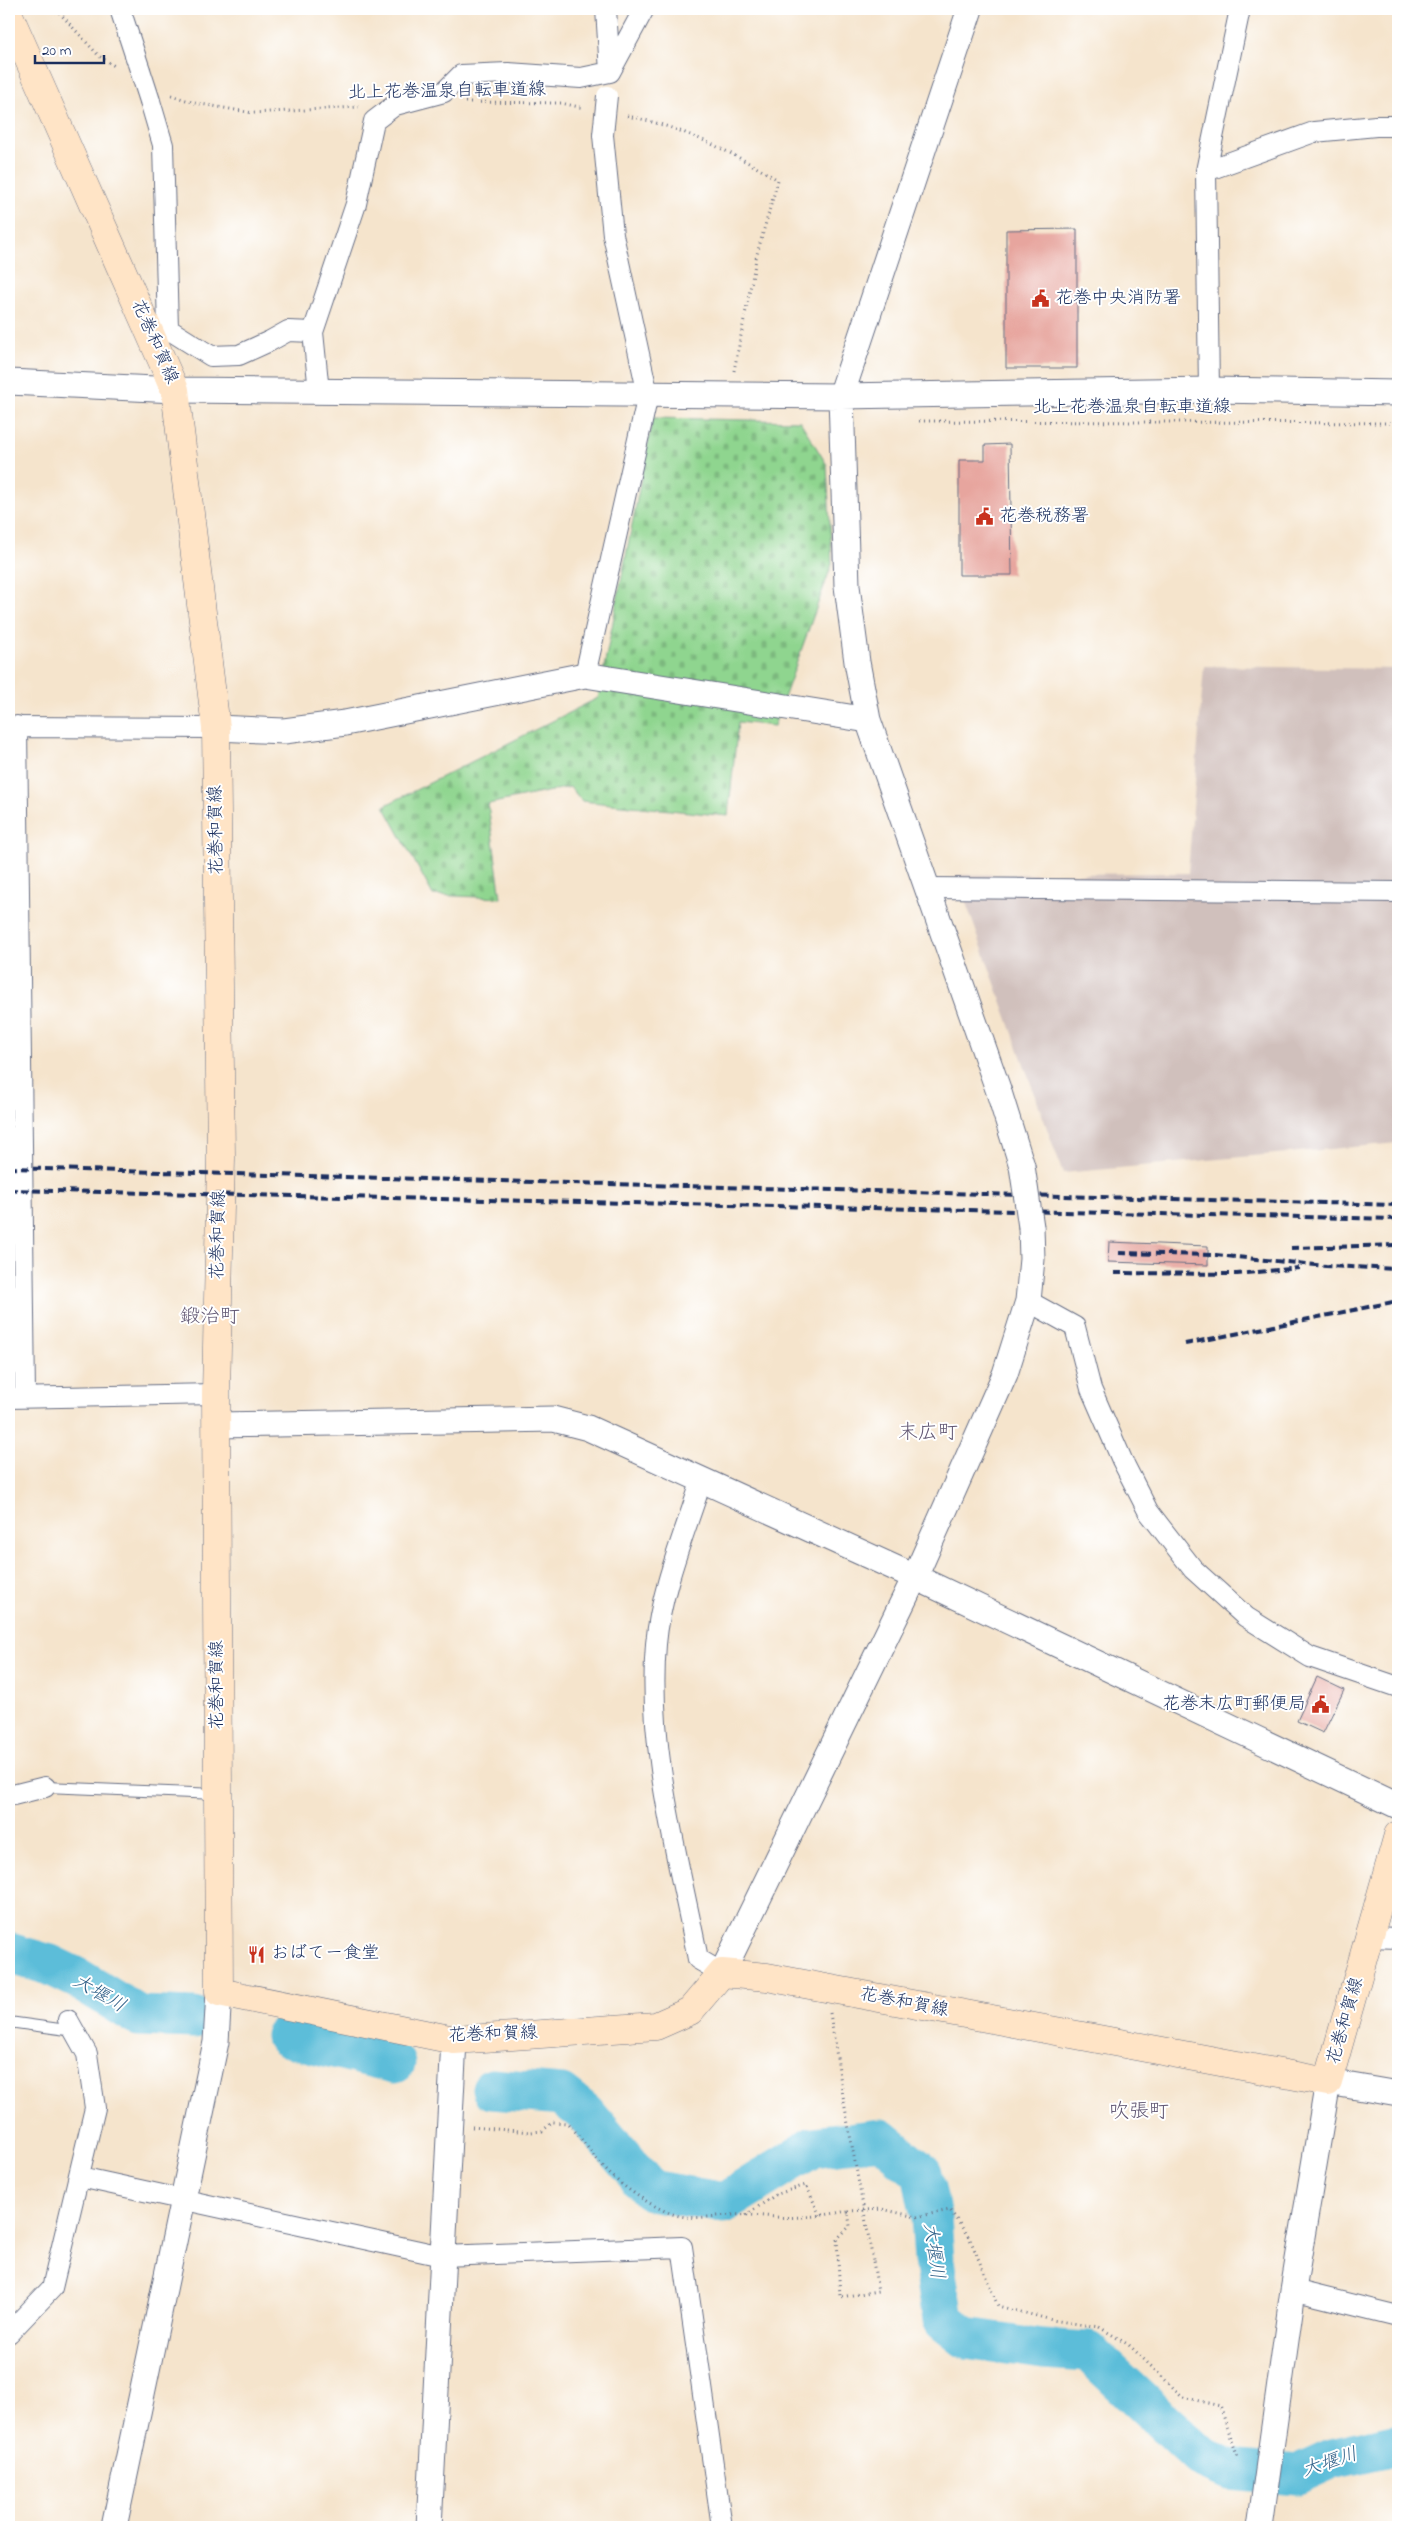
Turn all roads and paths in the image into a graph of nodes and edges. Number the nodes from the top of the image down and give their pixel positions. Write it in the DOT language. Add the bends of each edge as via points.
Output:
graph roads {
  1 [pos="56,9"];
  2 [pos="120,9"];
  3 [pos="606,9"];
  4 [pos="644,9"];
  5 [pos="970,9"];
  6 [pos="1240,9"];
  7 [pos="9,15"];
  8 [pos="132,70"];
  9 [pos="610,72"];
  10 [pos="159,98"];
  11 [pos="459,102"];
  12 [pos="395,105"];
  13 [pos="589,109"];
  14 [pos="618,114"];
  15 [pos="1398,126"];
  16 [pos="1206,171"];
  17 [pos="313,332"];
  18 [pos="733,374"];
  19 [pos="9,382"];
  20 [pos="175,390"];
  21 [pos="1209,390"];
  22 [pos="319,392"];
  23 [pos="1398,393"];
  24 [pos="648,395"];
  25 [pos="841,396"];
  26 [pos="916,421"];
  27 [pos="1398,422"];
  28 [pos="584,675"];
  29 [pos="868,720"];
  30 [pos="13,727"];
  31 [pos="216,728"];
  32 [pos="927,888"];
  33 [pos="1398,892"];
  34 [pos="1028,1301"];
  35 [pos="216,1394"];
  36 [pos="17,1397"];
  37 [pos="216,1426"];
  38 [pos="702,1480"];
  39 [pos="915,1577"];
  40 [pos="1398,1687"];
  41 [pos="44,1787"];
  42 [pos="218,1794"];
  43 [pos="9,1796"];
  44 [pos="1398,1806"];
  45 [pos="1398,1835"];
  46 [pos="1370,1937"];
  47 [pos="1398,1938"];
  48 [pos="722,1973"];
  49 [pos="826,1988"];
  50 [pos="219,1992"];
  51 [pos="9,2022"];
  52 [pos="72,2026"];
  53 [pos="454,2040"];
  54 [pos="1328,2082"];
  55 [pos="1398,2094"];
  56 [pos="472,2127"];
  57 [pos="80,2177"];
  58 [pos="181,2200"];
  59 [pos="848,2212"];
  60 [pos="746,2215"];
  61 [pos="820,2216"];
  62 [pos="442,2256"];
  63 [pos="1293,2290"];
  64 [pos="1398,2316"];
  65 [pos="9,2334"];
  66 [pos="1238,2458"];
  67 [pos="114,2527"];
  68 [pos="429,2527"];
  69 [pos="722,2527"];
  70 [pos="1260,2527"];
  1 -- 8 [label="path" via="100,56"];
  2 -- 8 [label="street"];
  3 -- 9 [label="street"];
  4 -- 9 [label="street"];
  5 -- 25 [label="street"];
  6 -- 16 [label="street"];
  7 -- 20 [label="main road, 花巻和賀線"];
  8 -- 10 [label="street, bridge"];
  9 -- 12 [label="street" via="581,78 508,73 461,75 444,92"];
  9 -- 24 [label="street, bridge" via="603,135 613,235"];
  10 -- 12 [label="path, 北上花巻温泉自転車道線" via="253,113"];
  10 -- 17 [label="street" via="168,329 211,356 239,354 288,331"];
  11 -- 13 [label="path, 北上花巻温泉自転車道線" via="561,103"];
  12 -- 17 [label="street" via="374,121 356,204"];
  14 -- 18 [label="path" via="706,142 737,155 778,180 757,254"];
  15 -- 16 [label="street" via="1314,132"];
  16 -- 21 [label="street"];
  17 -- 22 [label="street"];
  19 -- 20 [label="street"];
  20 -- 22 [label="street"];
  20 -- 31 [label="main road, 花巻和賀線"];
  21 -- 23 [label="street"];
  21 -- 25 [label="street"];
  22 -- 24 [label="street"];
  24 -- 25 [label="street"];
  24 -- 28 [label="street"];
  25 -- 29 [label="street" via="847,586"];
  26 -- 27 [label="path, 北上花巻温泉自転車道線"];
  28 -- 29 [label="street"];
  28 -- 31 [label="street" via="345,723 284,731"];
  29 -- 32 [label="street"];
  30 -- 31 [label="street"];
  30 -- 36 [label="street"];
  31 -- 35 [label="main road, 花巻和賀線" via="221,1158"];
  32 -- 33 [label="street"];
  32 -- 34 [label="street, bridge" via="1022,1166 1031,1227"];
  34 -- 39 [label="street" via="1006,1374"];
  34 -- 40 [label="street" via="1075,1327 1091,1389 1122,1460 1148,1511 1193,1569 1246,1617 1310,1657"];
  35 -- 36 [label="street"];
  35 -- 37 [label="main road, 花巻和賀線"];
  37 -- 38 [label="street" via="553,1419 588,1428"];
  37 -- 42 [label="main road, 花巻和賀線"];
  38 -- 39 [label="street"];
  38 -- 48 [label="street" via="663,1601 656,1644 656,1719 665,1791 698,1959"];
  39 -- 44 [label="street"];
  39 -- 48 [label="street"];
  41 -- 42 [label="lane"];
  41 -- 43 [label="street"];
  42 -- 50 [label="main road, 花巻和賀線"];
  45 -- 46 [label="main road, 花巻和賀線"];
  46 -- 47 [label="street"];
  46 -- 54 [label="main road, 花巻和賀線"];
  48 -- 49 [label="main road, 花巻和賀線"];
  48 -- 53 [label="main road, 花巻和賀線" via="690,2010 656,2026"];
  49 -- 54 [label="main road, 花巻和賀線"];
  49 -- 59 [label="path, bridge" via="878,2291 840,2297 837,2239 850,2226"];
  50 -- 53 [label="main road, 花巻和賀線"];
  50 -- 58 [label="street" via="216,2042"];
  51 -- 52 [label="lane"];
  52 -- 57 [label="street" via="87,2054 95,2108"];
  53 -- 62 [label="street"];
  54 -- 55 [label="street"];
  54 -- 63 [label="street"];
  56 -- 60 [label="path" via="530,2132 542,2131 553,2122 567,2123 581,2136 608,2173 655,2206 679,2216"];
  57 -- 58 [label="street"];
  57 -- 65 [label="street" via="52,2288"];
  58 -- 62 [label="street"];
  58 -- 67 [label="street"];
  59 -- 61 [label="path"];
  59 -- 66 [label="path" via="882,2209 916,2217 950,2210 970,2239 998,2306 1052,2320 1099,2327 1129,2345 1183,2397 1220,2406"];
  60 -- 61 [label="path" via="777,2218"];
  60 -- 61 [label="path" via="777,2194 806,2186"];
  62 -- 68 [label="street"];
  62 -- 69 [label="street" via="682,2247"];
  63 -- 64 [label="street"];
  63 -- 70 [label="street"];
}
